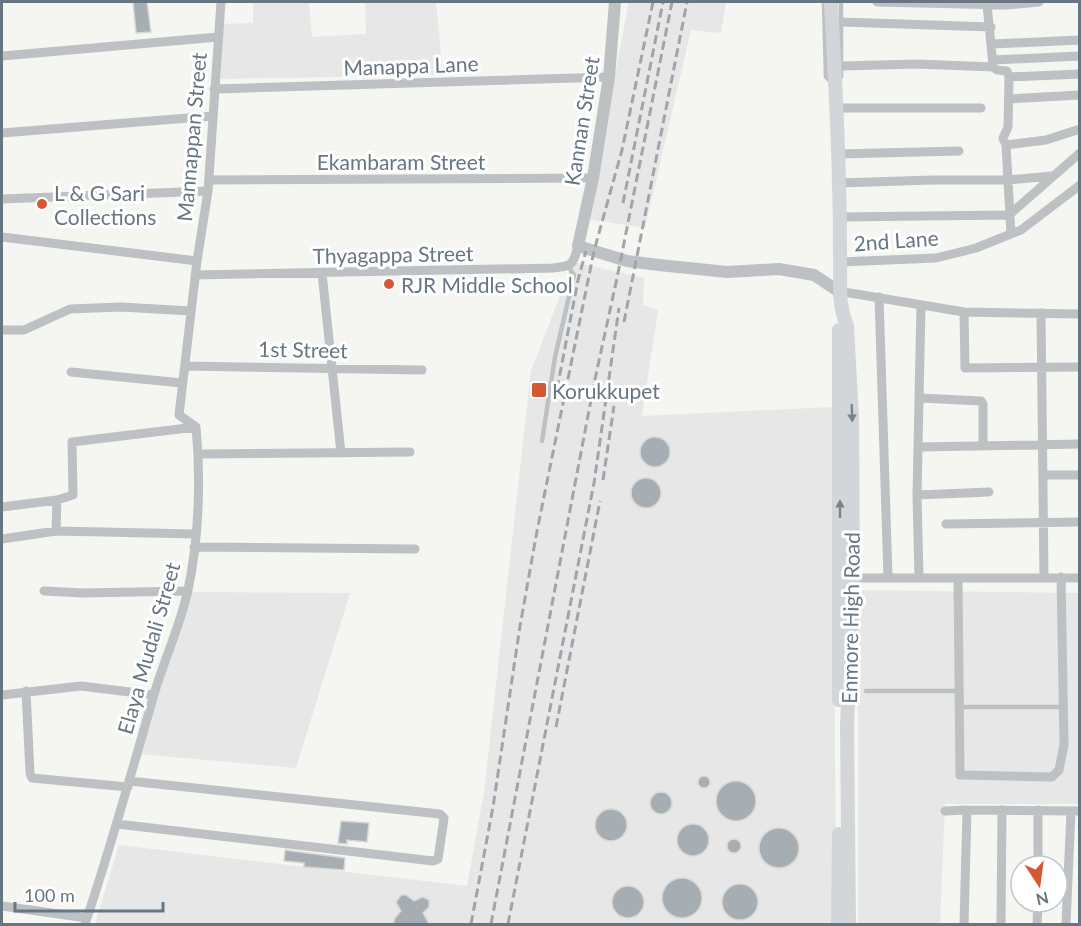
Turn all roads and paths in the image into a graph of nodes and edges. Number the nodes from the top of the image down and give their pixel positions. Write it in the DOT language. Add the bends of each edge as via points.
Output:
graph roads {
  1 [pos="221,2"];
  2 [pos="615,2"];
  3 [pos="824,2"];
  4 [pos="831,2"];
  5 [pos="841,2"];
  6 [pos="878,2"];
  7 [pos="1039,2"];
  8 [pos="987,4"];
  9 [pos="841,22"];
  10 [pos="991,27"];
  11 [pos="218,37"];
  12 [pos="1080,40"];
  13 [pos="992,44"];
  14 [pos="2,56"];
  15 [pos="1080,56"];
  16 [pos="993,63"];
  17 [pos="1080,74"];
  18 [pos="837,75"];
  19 [pos="1009,77"];
  20 [pos="609,78"];
  21 [pos="214,89"];
  22 [pos="1080,94"];
  23 [pos="1009,99"];
  24 [pos="837,108"];
  25 [pos="981,108"];
  26 [pos="213,116"];
  27 [pos="1080,129"];
  28 [pos="2,134"];
  29 [pos="1006,145"];
  30 [pos="959,151"];
  31 [pos="1080,153"];
  32 [pos="838,154"];
  33 [pos="1053,176"];
  34 [pos="592,178"];
  35 [pos="209,180"];
  36 [pos="1008,180"];
  37 [pos="839,183"];
  38 [pos="1080,185"];
  39 [pos="208,191"];
  40 [pos="2,199"];
  41 [pos="1009,215"];
  42 [pos="840,217"];
  43 [pos="1011,234"];
  44 [pos="2,237"];
  45 [pos="578,246"];
  46 [pos="197,261"];
  47 [pos="840,262"];
  48 [pos="568,266"];
  49 [pos="322,273"];
  50 [pos="195,275"];
  51 [pos="838,291"];
  52 [pos="879,297"];
  53 [pos="921,306"];
  54 [pos="191,311"];
  55 [pos="964,312"];
  56 [pos="1041,313"];
  57 [pos="1080,314"];
  58 [pos="2,330"];
  59 [pos="184,366"];
  60 [pos="1080,367"];
  61 [pos="333,368"];
  62 [pos="1042,368"];
  63 [pos="422,370"];
  64 [pos="71,372"];
  65 [pos="182,384"];
  66 [pos="920,398"];
  67 [pos="195,427"];
  68 [pos="542,441"];
  69 [pos="1080,444"];
  70 [pos="1044,445"];
  71 [pos="983,446"];
  72 [pos="918,447"];
  73 [pos="410,452"];
  74 [pos="341,453"];
  75 [pos="198,454"];
  76 [pos="1043,475"];
  77 [pos="1080,475"];
  78 [pos="989,492"];
  79 [pos="917,495"];
  80 [pos="57,500"];
  81 [pos="2,507"];
  82 [pos="1043,522"];
  83 [pos="1080,522"];
  84 [pos="946,524"];
  85 [pos="56,531"];
  86 [pos="195,534"];
  87 [pos="2,539"];
  88 [pos="194,547"];
  89 [pos="415,549"];
  90 [pos="888,577"];
  91 [pos="919,577"];
  92 [pos="1061,577"];
  93 [pos="846,578"];
  94 [pos="958,578"];
  95 [pos="1044,578"];
  96 [pos="1080,578"];
  97 [pos="44,591"];
  98 [pos="188,591"];
  99 [pos="26,691"];
  100 [pos="866,691"];
  101 [pos="959,691"];
  102 [pos="2,695"];
  103 [pos="154,695"];
  104 [pos="959,707"];
  105 [pos="1064,707"];
  106 [pos="128,784"];
  107 [pos="967,810"];
  108 [pos="1002,810"];
  109 [pos="1038,810"];
  110 [pos="945,811"];
  111 [pos="1075,811"];
  112 [pos="117,824"];
  113 [pos="1038,854"];
  114 [pos="2,906"];
  115 [pos="86,921"];
  116 [pos="838,924"];
  117 [pos="849,924"];
  118 [pos="964,924"];
  119 [pos="1001,924"];
  120 [pos="1066,924"];
  1 -- 11 [label="street, Mannappan Street"];
  2 -- 20 [label="street, Kannan Street"];
  3 -- 18 [label="lane" via="826,77"];
  4 -- 18 [label="main road, Enmore High Road"];
  5 -- 9 [label="lane"];
  6 -- 8 [label="street"];
  7 -- 8 [label="street"];
  8 -- 10 [label="street"];
  9 -- 10 [label="street"];
  9 -- 18 [label="lane"];
  10 -- 13 [label="street"];
  11 -- 14 [label="street"];
  11 -- 21 [label="street, Mannappan Street"];
  12 -- 13 [label="street"];
  13 -- 16 [label="street"];
  15 -- 16 [label="street"];
  16 -- 18 [label="street" via="917,64"];
  16 -- 19 [label="street" via="997,70 1007,71"];
  17 -- 19 [label="street"];
  18 -- 24 [label="main road, Enmore High Road"];
  19 -- 23 [label="street"];
  20 -- 21 [label="street, Manappa Lane"];
  20 -- 34 [label="street, Kannan Street"];
  21 -- 26 [label="street, Mannappan Street"];
  22 -- 23 [label="street"];
  23 -- 29 [label="street" via="1008,128 1003,138"];
  24 -- 25 [label="street"];
  24 -- 32 [label="main road, Enmore High Road"];
  26 -- 28 [label="street"];
  26 -- 35 [label="street, Mannappan Street"];
  27 -- 29 [label="street" via="1046,140"];
  29 -- 36 [label="street"];
  30 -- 32 [label="street"];
  31 -- 33 [label="street"];
  32 -- 37 [label="main road, Enmore High Road"];
  33 -- 36 [label="street"];
  33 -- 41 [label="street"];
  34 -- 35 [label="street, Ekambaram Street"];
  34 -- 45 [label="street, Kannan Street"];
  35 -- 39 [label="street, Mannappan Street"];
  36 -- 37 [label="street"];
  36 -- 41 [label="street"];
  37 -- 42 [label="main road, Enmore High Road"];
  38 -- 43 [label="street, 2nd Lane"];
  39 -- 40 [label="street"];
  39 -- 46 [label="street, Mannappan Street"];
  41 -- 42 [label="street"];
  41 -- 43 [label="street"];
  42 -- 47 [label="main road, Enmore High Road"];
  43 -- 47 [label="street, 2nd Lane" via="936,258"];
  44 -- 46 [label="street"];
  45 -- 48 [label="street" via="573,263"];
  45 -- 51 [label="street" via="627,261 659,265 727,272 779,269 814,275"];
  46 -- 50 [label="street, Mannappan Street"];
  47 -- 51 [label="main road, Enmore High Road"];
  48 -- 49 [label="street, Thyagappa Street"];
  48 -- 68 [label="lane" via="574,275 555,357"];
  49 -- 50 [label="street, Thyagappa Street"];
  49 -- 61 [label="street"];
  50 -- 54 [label="street, Elaya Mudali Street"];
  51 -- 52 [label="street"];
  51 -- 93 [label="main road, Enmore High Road" via="842,313 839,323"];
  52 -- 53 [label="street"];
  52 -- 90 [label="street"];
  53 -- 55 [label="street"];
  53 -- 66 [label="street"];
  54 -- 58 [label="street" via="70,309 24,330"];
  54 -- 59 [label="street, Elaya Mudali Street"];
  55 -- 56 [label="street"];
  55 -- 62 [label="street" via="965,368"];
  56 -- 57 [label="street"];
  56 -- 62 [label="street"];
  59 -- 61 [label="street, 1st Street"];
  59 -- 65 [label="street, Elaya Mudali Street"];
  60 -- 62 [label="street"];
  61 -- 63 [label="street, 1st Street"];
  61 -- 74 [label="street"];
  62 -- 70 [label="street"];
  64 -- 65 [label="street"];
  65 -- 67 [label="street, Elaya Mudali Street" via="179,415"];
  66 -- 71 [label="street" via="981,401"];
  66 -- 72 [label="street"];
  67 -- 75 [label="street, Elaya Mudali Street"];
  67 -- 80 [label="street" via="72,442 73,495"];
  69 -- 70 [label="street"];
  70 -- 71 [label="street"];
  70 -- 76 [label="street"];
  71 -- 72 [label="street"];
  72 -- 79 [label="street"];
  73 -- 74 [label="street"];
  74 -- 75 [label="street"];
  75 -- 86 [label="street, Elaya Mudali Street"];
  76 -- 77 [label="street"];
  76 -- 82 [label="street"];
  78 -- 79 [label="street"];
  79 -- 91 [label="street"];
  80 -- 81 [label="street"];
  80 -- 85 [label="street"];
  82 -- 83 [label="street"];
  82 -- 84 [label="street"];
  82 -- 95 [label="street"];
  85 -- 86 [label="street"];
  85 -- 87 [label="street"];
  86 -- 88 [label="street, Elaya Mudali Street"];
  88 -- 89 [label="street"];
  88 -- 98 [label="street, Elaya Mudali Street"];
  90 -- 91 [label="street"];
  90 -- 93 [label="street"];
  91 -- 94 [label="street"];
  92 -- 95 [label="street"];
  92 -- 96 [label="street"];
  92 -- 105 [label="street"];
  93 -- 116 [label="main road, Enmore High Road"];
  93 -- 117 [label="main road, Enmore High Road"];
  94 -- 95 [label="street"];
  94 -- 101 [label="street"];
  97 -- 98 [label="street"];
  98 -- 103 [label="street, Elaya Mudali Street"];
  99 -- 102 [label="street"];
  99 -- 103 [label="street" via="81,686"];
  99 -- 106 [label="street" via="32,778"];
  100 -- 101 [label="lane"];
  101 -- 104 [label="street"];
  103 -- 106 [label="street, Elaya Mudali Street"];
  104 -- 105 [label="lane"];
  104 -- 105 [label="street" via="960,775 1052,777 1059,770 1064,745"];
  106 -- 112 [label="street, Elaya Mudali Street"];
  106 -- 112 [label="street" via="440,814 444,818 438,859"];
  107 -- 108 [label="street"];
  107 -- 110 [label="street"];
  107 -- 118 [label="street"];
  108 -- 109 [label="street"];
  108 -- 119 [label="street"];
  109 -- 111 [label="street"];
  109 -- 113 [label="street"];
  111 -- 120 [label="street"];
  112 -- 115 [label="street, Elaya Mudali Street"];
  114 -- 115 [label="street"];
}
